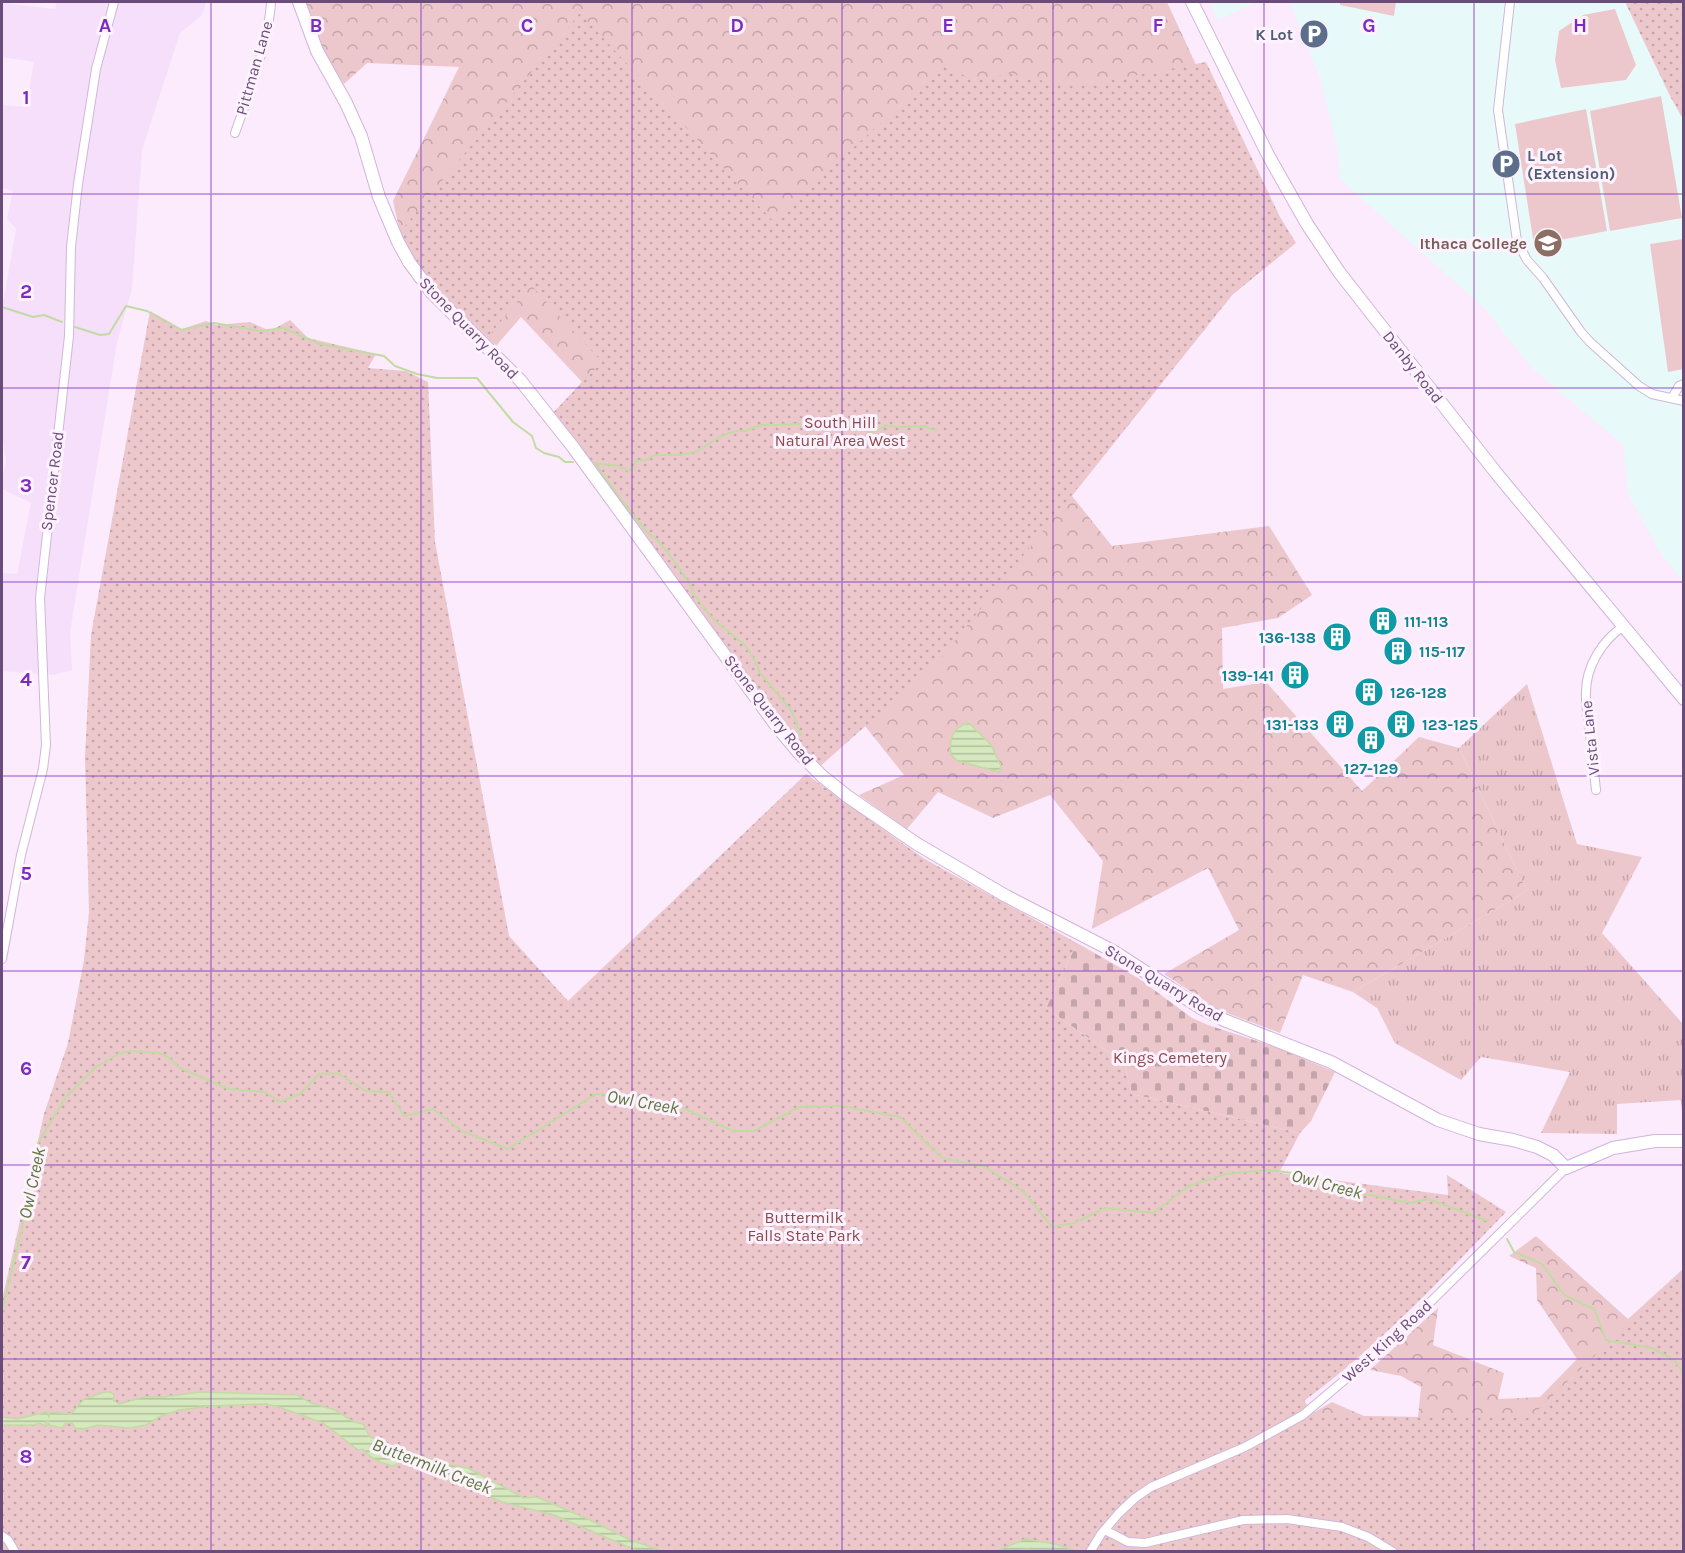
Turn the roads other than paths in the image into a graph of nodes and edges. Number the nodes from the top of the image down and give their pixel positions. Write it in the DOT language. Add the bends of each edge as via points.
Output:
graph roads {
  1 [pos="114,2"];
  2 [pos="271,2"];
  3 [pos="299,2"];
  4 [pos="1192,2"];
  5 [pos="1510,2"];
  6 [pos="234,133"];
  7 [pos="1683,384"];
  8 [pos="1672,398"];
  9 [pos="1683,401"];
  10 [pos="1624,626"];
  11 [pos="1683,699"];
  12 [pos="1596,790"];
  13 [pos="2,959"];
  14 [pos="1683,1141"];
  15 [pos="1566,1168"];
  16 [pos="1105,1530"];
  17 [pos="2,1536"];
  18 [pos="1091,1550"];
  19 [pos="15,1551"];
  20 [pos="1393,1551"];
  1 -- 13 [label="street, Spencer Road" via="98,61 71,247 69,336 40,598 46,745"];
  2 -- 6 [label="street, Pittman Lane" via="262,47"];
  3 -- 15 [label="street, Stone Quarry Road" via="317,51 361,136 379,197 409,262 432,292 520,380 778,728 822,776 933,854 1113,951 1201,1008 1330,1062 1448,1124 1537,1147"];
  4 -- 10 [label="street, Danby Road" via="1268,155 1306,224 1339,272 1497,474"];
  5 -- 8 [label="street" via="1498,110 1520,250 1590,342 1639,386 1652,394"];
  7 -- 8 [label="street"];
  8 -- 9 [label="street"];
  10 -- 11 [label="street, Danby Road"];
  10 -- 12 [label="street, Vista Lane" via="1599,653 1586,685"];
  14 -- 15 [label="street, West King Road" via="1613,1148"];
  15 -- 16 [label="street, West King Road" via="1392,1340 1303,1415 1245,1447 1150,1487"];
  16 -- 18 [label="street, West King Road"];
  16 -- 20 [label="street" via="1128,1542 1145,1543 1243,1520 1287,1519 1342,1527"];
  17 -- 19 [label="street"];
}
